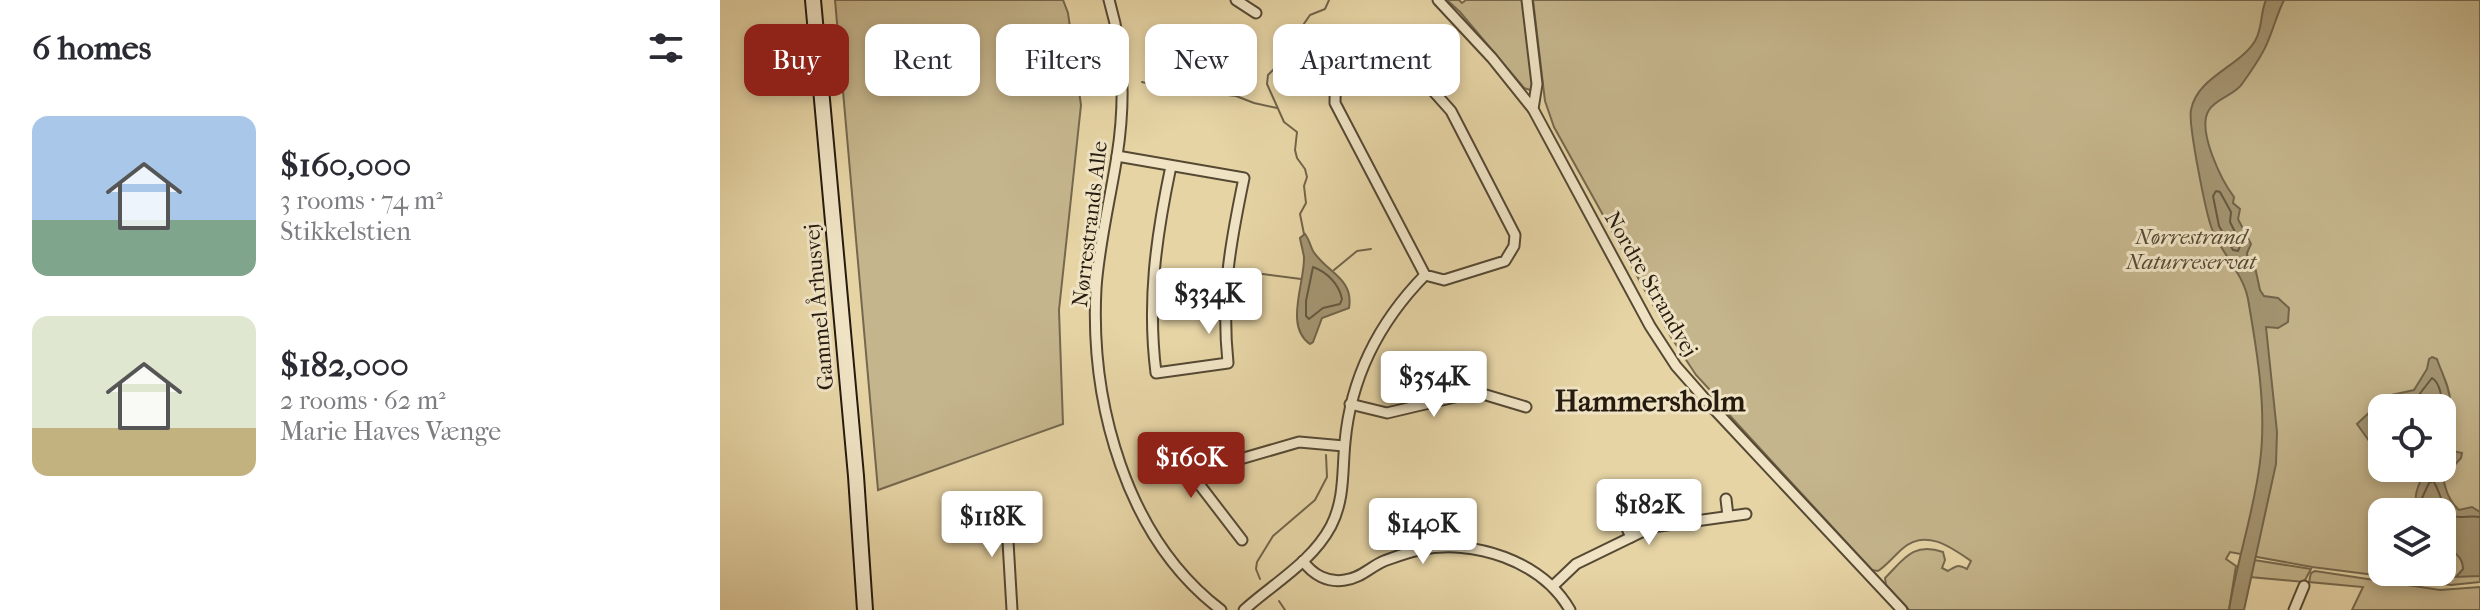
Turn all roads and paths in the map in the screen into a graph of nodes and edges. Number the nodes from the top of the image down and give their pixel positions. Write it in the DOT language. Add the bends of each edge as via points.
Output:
graph roads {
  1 [pos="813,0"];
  2 [pos="1109,0"];
  3 [pos="1236,0"];
  4 [pos="1438,0"];
  5 [pos="1527,0"];
  6 [pos="1256,13"];
  7 [pos="1533,109"];
  8 [pos="1117,156"];
  9 [pos="1171,166"];
  10 [pos="1425,275"];
  11 [pos="1350,404"];
  12 [pos="1526,407"];
  13 [pos="1166,441"];
  14 [pos="1344,446"];
  15 [pos="1192,473"];
  16 [pos="1726,499"];
  17 [pos="1006,507"];
  18 [pos="1617,507"];
  19 [pos="1746,514"];
  20 [pos="1728,516"];
  21 [pos="1631,537"];
  22 [pos="1242,540"];
  23 [pos="1303,561"];
  24 [pos="1553,586"];
  25 [pos="2304,586"];
  26 [pos="865,610"];
  27 [pos="1012,610"];
  28 [pos="1221,610"];
  29 [pos="1244,610"];
  30 [pos="1570,610"];
  31 [pos="1902,610"];
  32 [pos="2294,610"];
  1 -- 26 [label="main road, Gammel Århusvej"];
  2 -- 8 [label="street, Nørrestrands Alle" via="1122,89"];
  3 -- 6 [label="street"];
  4 -- 7 [label="street, Nordre Strandvej"];
  5 -- 7 [label="street" via="1537,84"];
  7 -- 31 [label="street, Nordre Strandvej" via="1676,366"];
  8 -- 9 [label="street"];
  8 -- 28 [label="street, Nørrestrands Alle" via="1096,289 1101,387 1109,425 1148,525 1181,572"];
  9 -- 9 [label="street" via="1244,178 1225,287 1228,363 1156,373 1151,290"];
  10 -- 10 [label="street" via="1335,103 1339,69 1353,55 1372,49 1389,50 1410,65 1451,111 1515,235 1505,261 1444,280"];
  10 -- 11 [label="street" via="1377,335"];
  11 -- 12 [label="street" via="1387,413 1476,392"];
  11 -- 14 [label="street"];
  13 -- 15 [label="street"];
  14 -- 15 [label="street" via="1299,442"];
  14 -- 23 [label="street" via="1339,508"];
  15 -- 22 [label="street"];
  16 -- 20 [label="street"];
  17 -- 27 [label="street"];
  18 -- 21 [label="street"];
  19 -- 20 [label="street"];
  20 -- 21 [label="street" via="1652,527"];
  21 -- 24 [label="street" via="1576,564"];
  23 -- 24 [label="street" via="1325,579 1343,581 1420,550 1472,549 1494,553"];
  23 -- 29 [label="street"];
  24 -- 30 [label="street"];
  25 -- 32 [label="street"];
}
